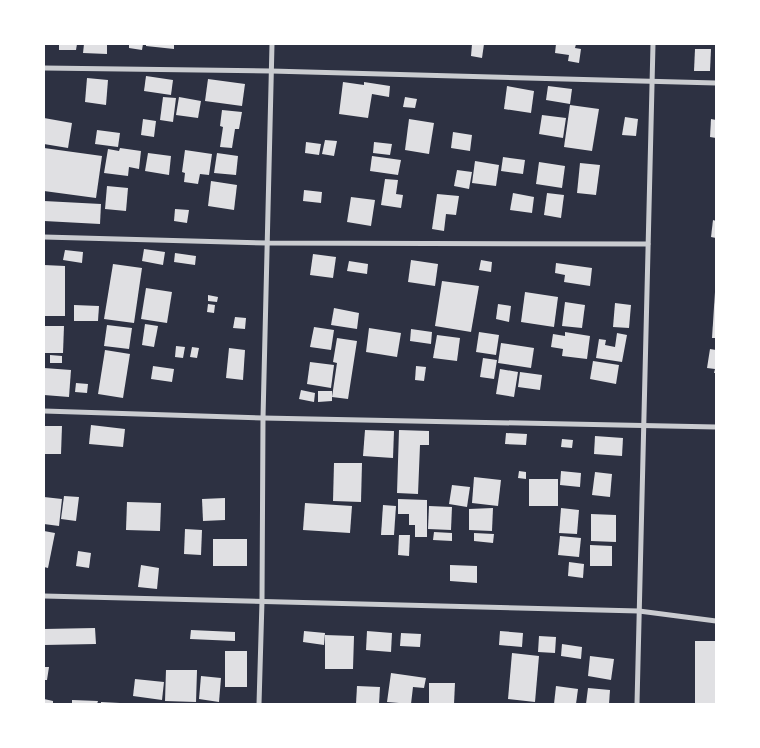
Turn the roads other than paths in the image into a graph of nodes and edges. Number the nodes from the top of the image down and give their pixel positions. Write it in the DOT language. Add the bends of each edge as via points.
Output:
graph roads {
  1 [pos="272,44"];
  2 [pos="653,44"];
  3 [pos="44,68"];
  4 [pos="271,71"];
  5 [pos="652,81"];
  6 [pos="716,83"];
  7 [pos="44,237"];
  8 [pos="267,243"];
  9 [pos="648,244"];
  10 [pos="44,411"];
  11 [pos="263,418"];
  12 [pos="644,425"];
  13 [pos="716,427"];
  14 [pos="44,596"];
  15 [pos="262,601"];
  16 [pos="639,611"];
  17 [pos="716,621"];
  18 [pos="259,704"];
  19 [pos="637,704"];
  1 -- 4 [label="street"];
  2 -- 5 [label="street"];
  3 -- 4 [label="street"];
  4 -- 5 [label="street"];
  4 -- 8 [label="street"];
  5 -- 6 [label="street"];
  5 -- 9 [label="street"];
  7 -- 8 [label="street"];
  8 -- 9 [label="street"];
  8 -- 11 [label="street"];
  9 -- 12 [label="street"];
  10 -- 11 [label="street"];
  11 -- 12 [label="street"];
  11 -- 15 [label="street"];
  12 -- 13 [label="street"];
  12 -- 16 [label="street"];
  14 -- 15 [label="street"];
  15 -- 16 [label="street"];
  15 -- 18 [label="street"];
  16 -- 17 [label="street"];
  16 -- 19 [label="street"];
}
